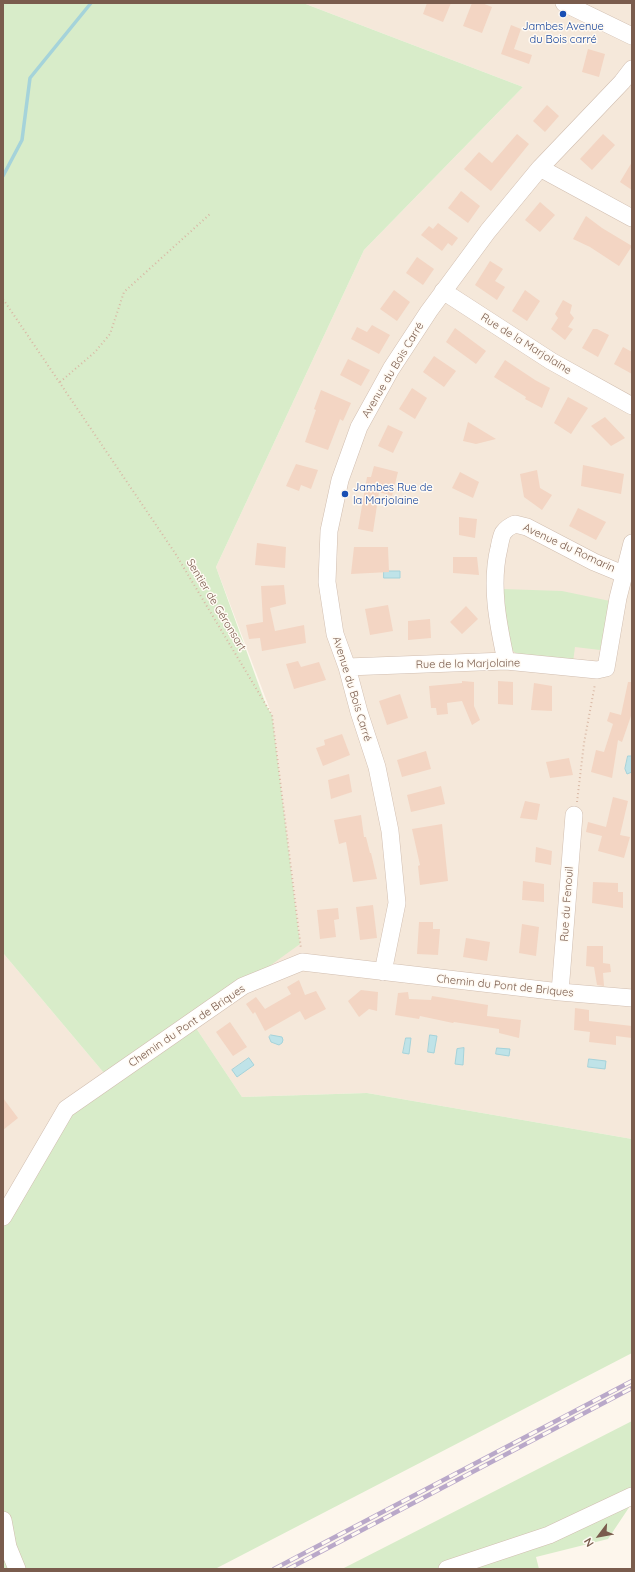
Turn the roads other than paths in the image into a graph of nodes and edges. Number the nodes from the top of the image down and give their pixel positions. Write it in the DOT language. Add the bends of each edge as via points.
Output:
graph roads {
  1 [pos="564,3"];
  2 [pos="632,37"];
  3 [pos="632,47"];
  4 [pos="632,69"];
  5 [pos="540,168"];
  6 [pos="632,218"];
  7 [pos="443,291"];
  8 [pos="632,406"];
  9 [pos="632,543"];
  10 [pos="623,574"];
  11 [pos="506,661"];
  12 [pos="347,667"];
  13 [pos="574,815"];
  14 [pos="383,972"];
  15 [pos="560,992"];
  16 [pos="632,998"];
  17 [pos="3,1217"];
  18 [pos="632,1496"];
  19 [pos="3,1520"];
  20 [pos="17,1569"];
  21 [pos="447,1569"];
  1 -- 2 [label="street"];
  2 -- 3 [label="street"];
  4 -- 5 [label="street, Avenue du Bois Carré"];
  5 -- 6 [label="street"];
  5 -- 7 [label="street, Avenue du Bois Carré"];
  7 -- 8 [label="street, Rue de la Marjolaine" via="551,361"];
  7 -- 12 [label="street, Avenue du Bois Carré" via="391,369 359,427 340,480 329,531 326,582 335,634"];
  9 -- 10 [label="street"];
  10 -- 11 [label="street, Rue de la Marjolaine" via="606,668 597,670"];
  10 -- 11 [label="street, Avenue du Romarin" via="527,527 515,524 508,527 502,535 497,555 494,589"];
  11 -- 12 [label="street, Rue de la Marjolaine"];
  12 -- 14 [label="street, Avenue du Bois Carré" via="377,767 390,831 397,903"];
  13 -- 15 [label="street, Rue du Fenouil"];
  14 -- 15 [label="street, Chemin du Pont de Briques"];
  14 -- 17 [label="street, Chemin du Pont de Briques" via="302,962 243,986 66,1109"];
  15 -- 16 [label="street, Chemin du Pont de Briques"];
  18 -- 21 [label="street" via="549,1534"];
  19 -- 20 [label="street" via="8,1547"];
}
